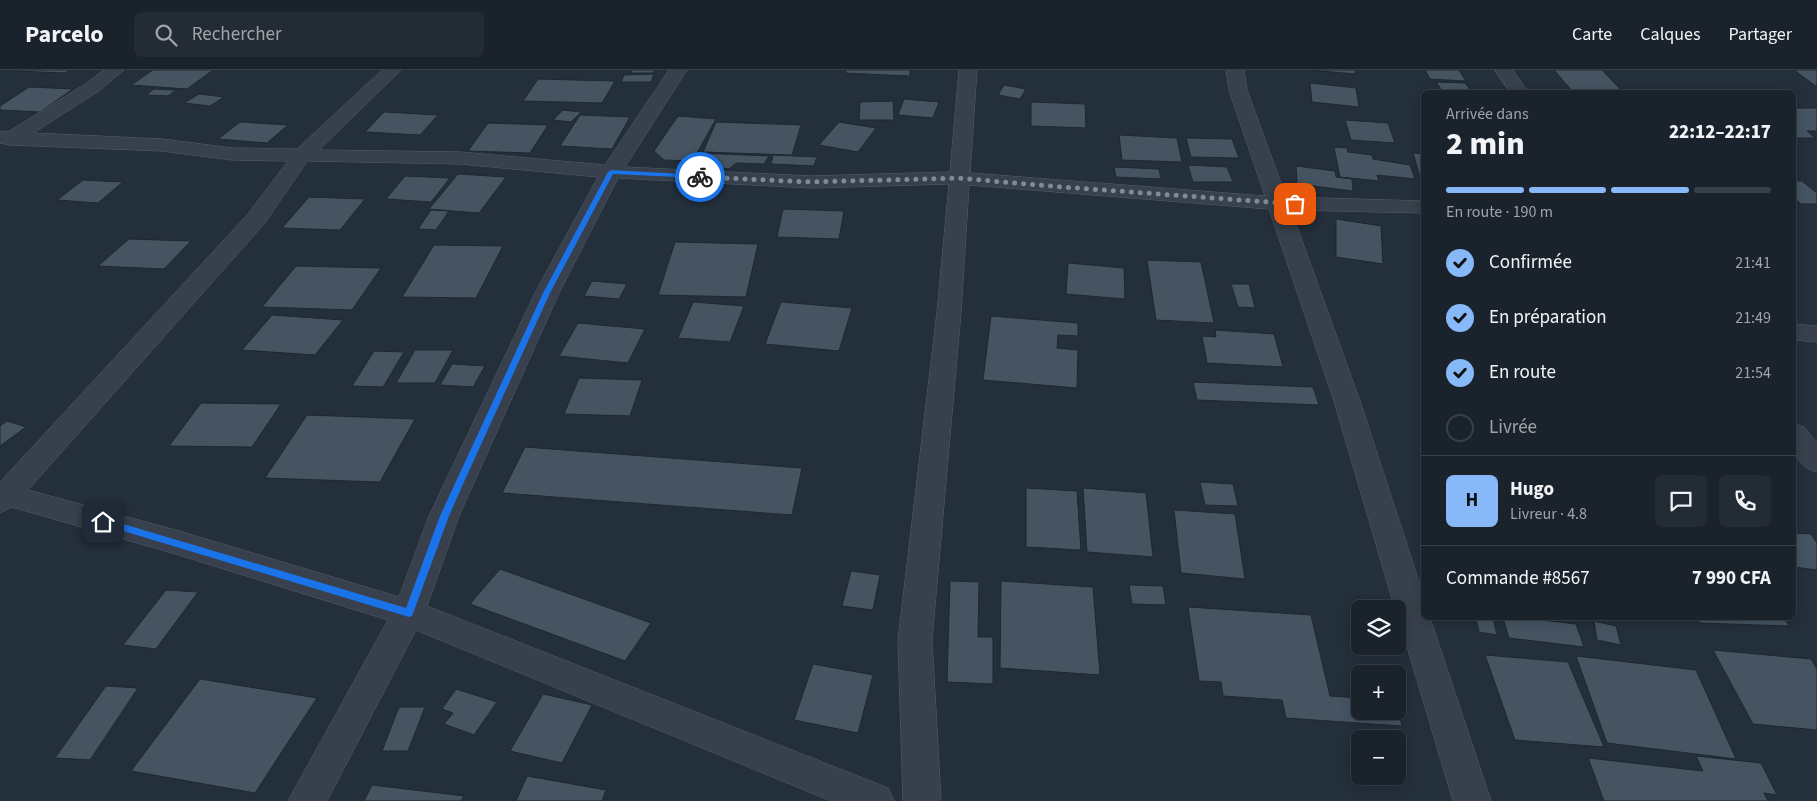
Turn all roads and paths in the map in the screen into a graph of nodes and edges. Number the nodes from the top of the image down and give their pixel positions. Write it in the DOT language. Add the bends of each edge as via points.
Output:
graph roads {
  1 [pos="115,70"];
  2 [pos="392,70"];
  3 [pos="678,70"];
  4 [pos="968,70"];
  5 [pos="1235,70"];
  6 [pos="1504,70"];
  7 [pos="1518,90"];
  8 [pos="4,140"];
  9 [pos="302,155"];
  10 [pos="611,172"];
  11 [pos="958,178"];
  12 [pos="1277,203"];
  13 [pos="1421,207"];
  14 [pos="1796,332"];
  15 [pos="1817,334"];
  16 [pos="1796,436"];
  17 [pos="1817,462"];
  18 [pos="2,497"];
  19 [pos="409,613"];
  20 [pos="306,801"];
  21 [pos="875,801"];
  22 [pos="922,801"];
  23 [pos="1472,801"];
  1 -- 8 [label="street" via="93,87"];
  2 -- 9 [label="street"];
  3 -- 10 [label="street"];
  4 -- 11 [label="street"];
  5 -- 12 [label="street" via="1238,90"];
  6 -- 7 [label="street"];
  8 -- 9 [label="street" via="162,146 232,154"];
  9 -- 10 [label="street" via="460,158"];
  9 -- 18 [label="street" via="256,219"];
  10 -- 11 [label="street" via="811,182"];
  10 -- 19 [label="street" via="547,293 444,516"];
  11 -- 12 [label="street"];
  11 -- 22 [label="street" via="949,312 915,640"];
  12 -- 13 [label="street"];
  12 -- 23 [label="street" via="1347,401"];
  14 -- 15 [label="street"];
  16 -- 17 [label="street"];
  18 -- 19 [label="street" via="180,543"];
  19 -- 20 [label="street"];
  19 -- 21 [label="street"];
}
